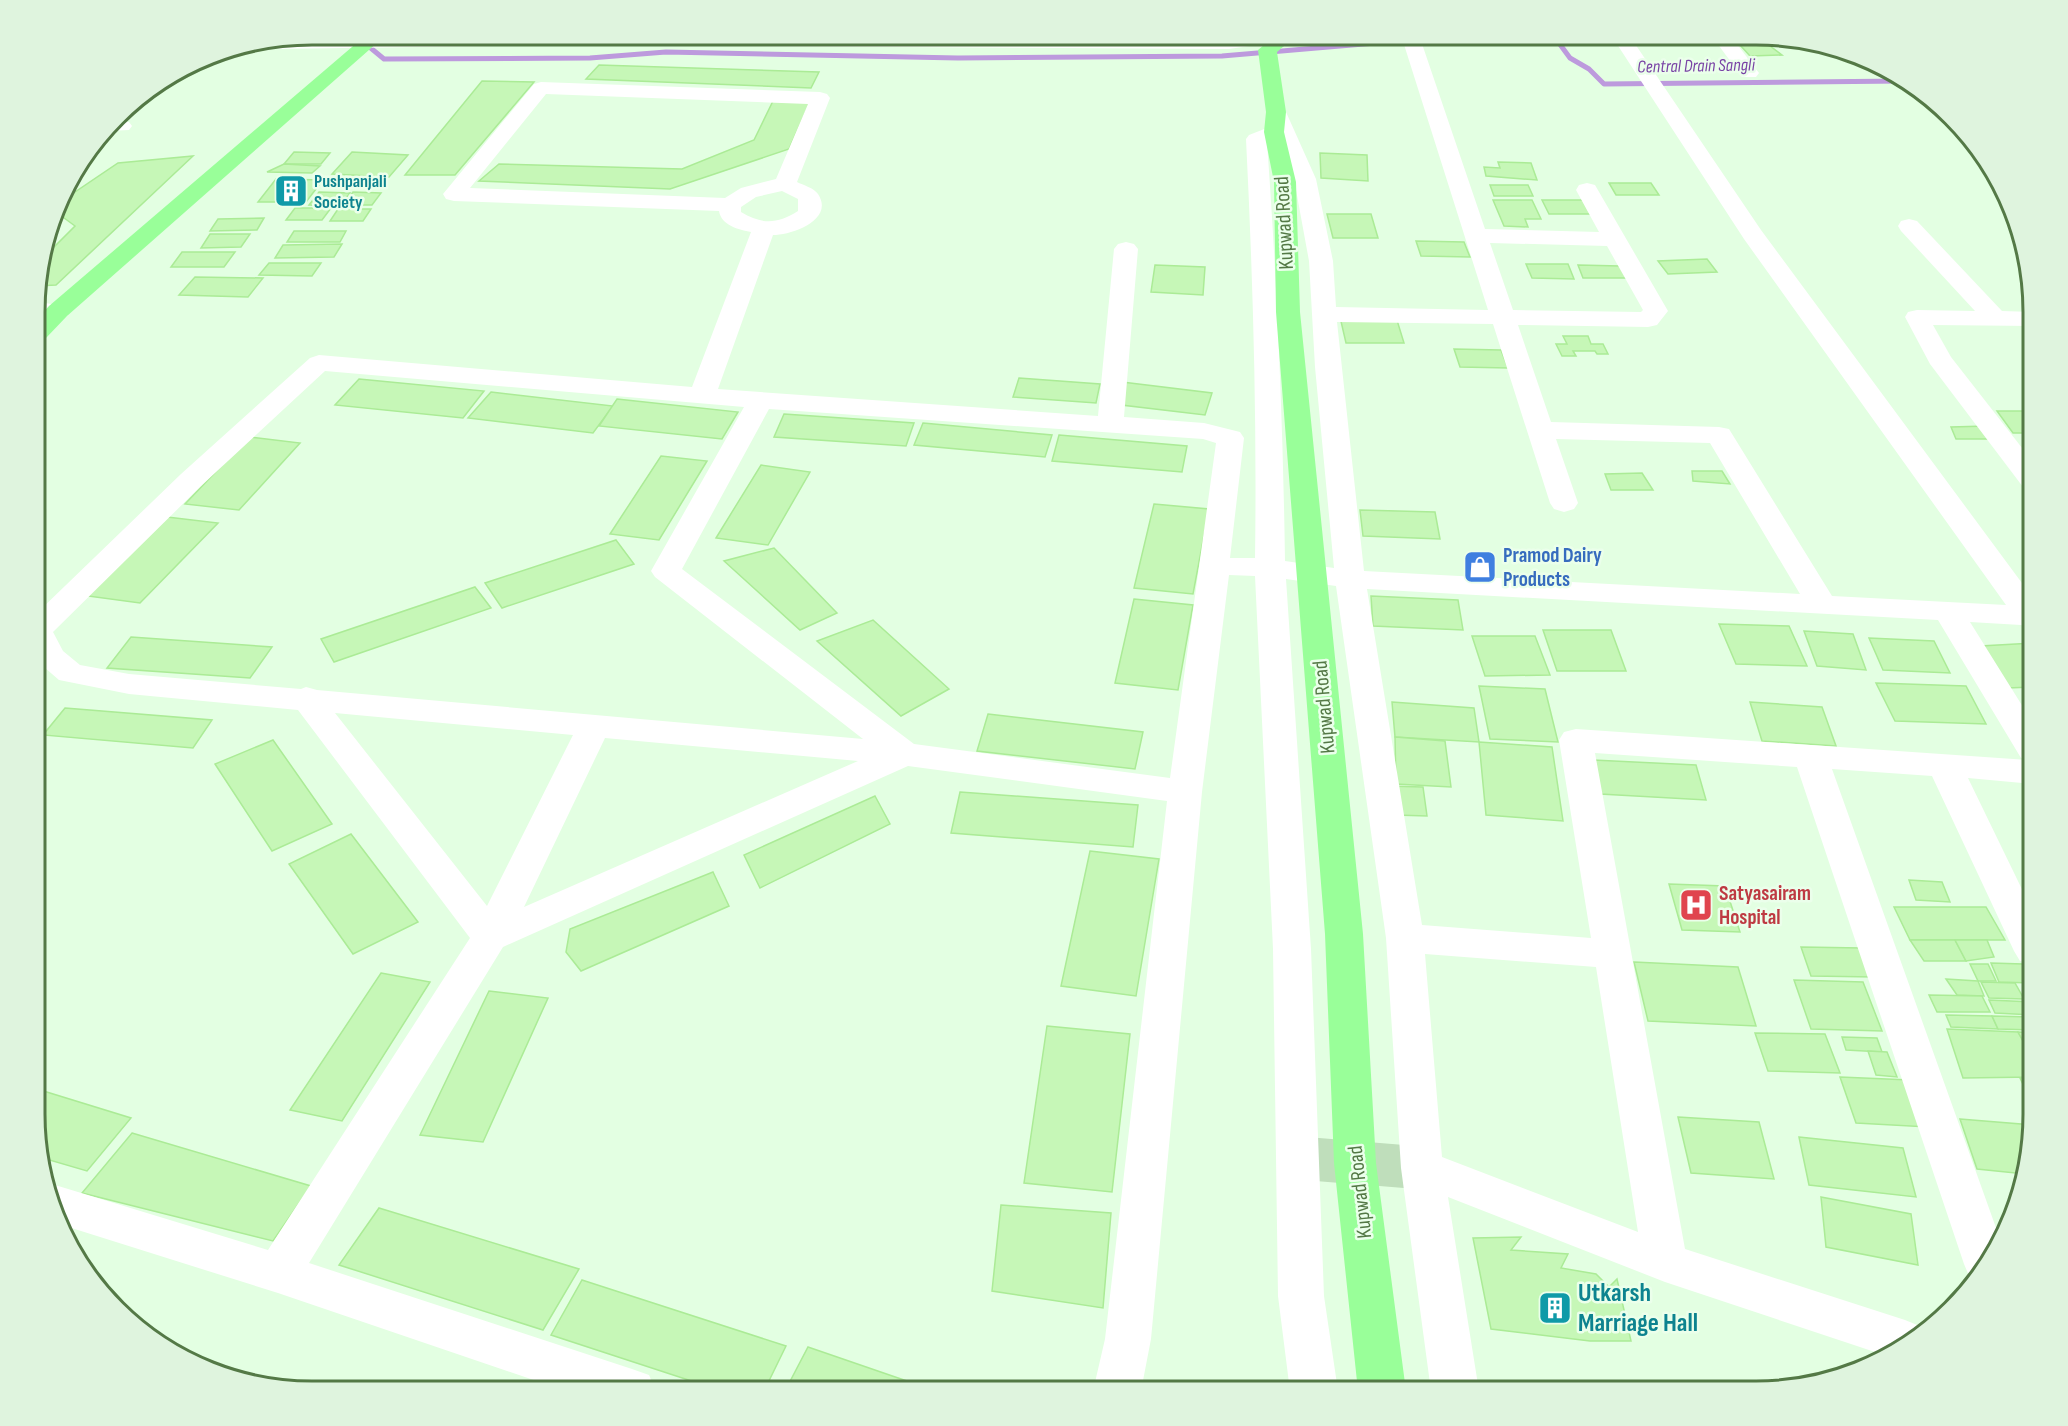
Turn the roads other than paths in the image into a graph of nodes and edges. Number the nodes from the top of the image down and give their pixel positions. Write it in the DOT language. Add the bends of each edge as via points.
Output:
graph roads {
  1 [pos="366,45"];
  2 [pos="1274,45"];
  3 [pos="1413,45"];
  4 [pos="1627,45"];
  5 [pos="1727,45"];
  6 [pos="1749,73"];
  7 [pos="1275,122"];
  8 [pos="785,184"];
  9 [pos="1587,190"];
  10 [pos="730,205"];
  11 [pos="1909,226"];
  12 [pos="764,228"];
  13 [pos="1476,236"];
  14 [pos="1614,239"];
  15 [pos="1126,249"];
  16 [pos="48,310"];
  17 [pos="1324,314"];
  18 [pos="1503,317"];
  19 [pos="1995,318"];
  20 [pos="2023,319"];
  21 [pos="702,396"];
  22 [pos="761,400"];
  23 [pos="1110,424"];
  24 [pos="1540,430"];
  25 [pos="1270,435"];
  26 [pos="1230,438"];
  27 [pos="2023,469"];
  28 [pos="1564,503"];
  29 [pos="1215,566"];
  30 [pos="1270,568"];
  31 [pos="1350,579"];
  32 [pos="1822,605"];
  33 [pos="2023,605"];
  34 [pos="1948,611"];
  35 [pos="2023,616"];
  36 [pos="45,623"];
  37 [pos="45,647"];
  38 [pos="306,699"];
  39 [pos="595,725"];
  40 [pos="2023,734"];
  41 [pos="904,754"];
  42 [pos="1810,756"];
  43 [pos="1944,765"];
  44 [pos="2023,771"];
  45 [pos="1185,792"];
  46 [pos="2023,930"];
  47 [pos="490,937"];
  48 [pos="1405,938"];
  49 [pos="1612,954"];
  50 [pos="1422,1168"];
  51 [pos="61,1206"];
  52 [pos="1983,1254"];
  53 [pos="1665,1262"];
  54 [pos="278,1274"];
  55 [pos="1899,1339"];
  56 [pos="602,1381"];
  57 [pos="1119,1381"];
  58 [pos="1313,1381"];
  59 [pos="1381,1381"];
  60 [pos="1454,1381"];
  1 -- 16 [label="main road"];
  2 -- 7 [label="main road, Kupwad Road" via="1267,50"];
  3 -- 13 [label="street"];
  4 -- 33 [label="street" via="1752,234"];
  5 -- 6 [label="street"];
  7 -- 17 [label="street" via="1305,178 1321,261"];
  7 -- 25 [label="street" via="1256,139"];
  7 -- 59 [label="main road, Kupwad Road" via="1285,182 1288,312 1344,934 1355,1163"];
  8 -- 10 [label="street" via="754,190"];
  8 -- 10 [label="street" via="820,98 541,88 454,194"];
  8 -- 12 [label="street" via="808,196 808,214 786,228"];
  9 -- 14 [label="street"];
  10 -- 12 [label="street" via="730,215 745,224"];
  11 -- 19 [label="street"];
  12 -- 21 [label="street"];
  13 -- 14 [label="street"];
  13 -- 18 [label="street"];
  14 -- 18 [label="street" via="1656,311 1648,320"];
  15 -- 23 [label="street"];
  17 -- 18 [label="street"];
  17 -- 31 [label="street"];
  18 -- 24 [label="street"];
  19 -- 20 [label="street"];
  19 -- 27 [label="street" via="1917,317 1939,359"];
  21 -- 22 [label="street"];
  21 -- 36 [label="street" via="319,363 191,480"];
  22 -- 23 [label="street"];
  22 -- 41 [label="street" via="666,571"];
  23 -- 26 [label="street" via="1204,431"];
  24 -- 28 [label="street"];
  24 -- 32 [label="street" via="1719,435"];
  25 -- 26 [label="street"];
  25 -- 30 [label="street"];
  26 -- 29 [label="street"];
  29 -- 30 [label="street"];
  29 -- 45 [label="street"];
  30 -- 31 [label="street"];
  30 -- 58 [label="street" via="1292,950 1301,1296"];
  31 -- 32 [label="street"];
  31 -- 48 [label="street"];
  32 -- 34 [label="street"];
  34 -- 35 [label="street"];
  34 -- 40 [label="street"];
  37 -- 38 [label="street" via="50,657 70,673 129,684"];
  38 -- 39 [label="street"];
  38 -- 47 [label="street"];
  39 -- 41 [label="street"];
  39 -- 47 [label="street"];
  41 -- 45 [label="street"];
  41 -- 47 [label="street"];
  42 -- 43 [label="street"];
  42 -- 49 [label="street" via="1576,740"];
  42 -- 52 [label="street"];
  43 -- 44 [label="street"];
  43 -- 46 [label="street"];
  45 -- 57 [label="street" via="1128,1340"];
  47 -- 54 [label="street"];
  48 -- 49 [label="street"];
  48 -- 50 [label="street"];
  49 -- 53 [label="street"];
  50 -- 53 [label="street"];
  50 -- 60 [label="street"];
  51 -- 54 [label="street"];
  53 -- 55 [label="street"];
  54 -- 56 [label="street"];
}
